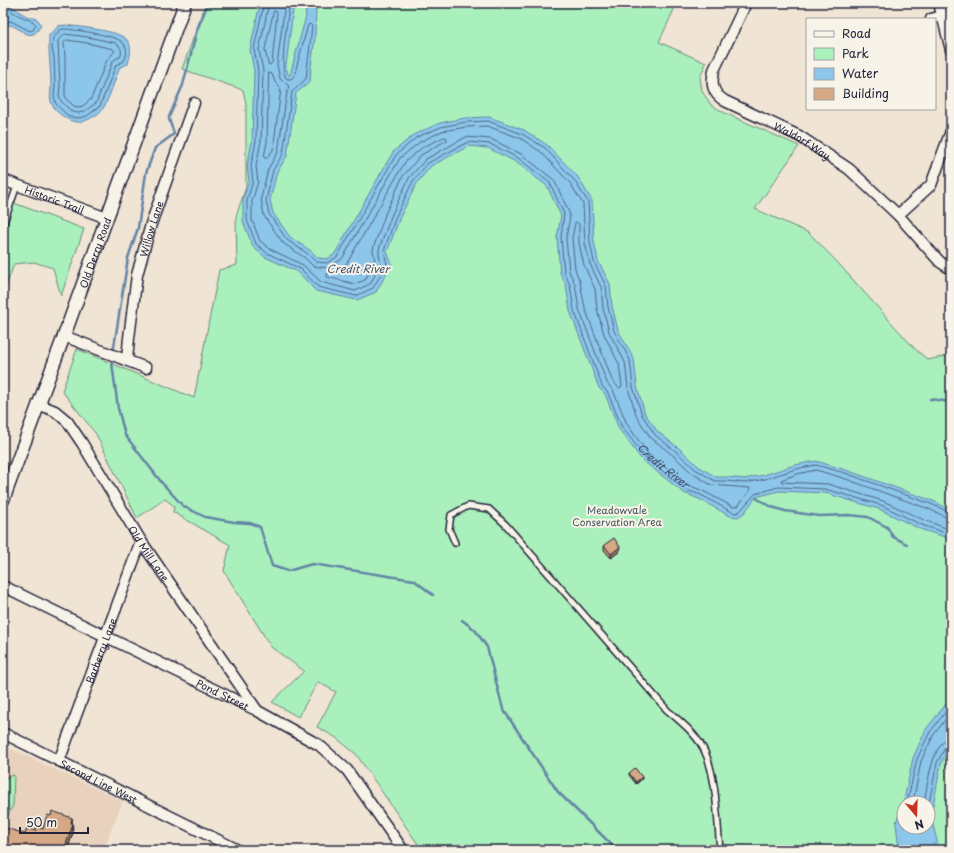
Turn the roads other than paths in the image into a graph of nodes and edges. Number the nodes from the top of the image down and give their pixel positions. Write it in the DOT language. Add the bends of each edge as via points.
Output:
graph roads {
  1 [pos="185,3"];
  2 [pos="746,3"];
  3 [pos="939,3"];
  4 [pos="942,16"];
  5 [pos="935,18"];
  6 [pos="951,50"];
  7 [pos="194,103"];
  8 [pos="951,131"];
  9 [pos="3,180"];
  10 [pos="17,186"];
  11 [pos="898,215"];
  12 [pos="107,218"];
  13 [pos="3,225"];
  14 [pos="951,270"];
  15 [pos="64,336"];
  16 [pos="119,357"];
  17 [pos="146,368"];
  18 [pos="38,404"];
  19 [pos="3,500"];
  20 [pos="141,541"];
  21 [pos="455,543"];
  22 [pos="3,586"];
  23 [pos="105,636"];
  24 [pos="256,710"];
  25 [pos="3,733"];
  26 [pos="58,761"];
  27 [pos="238,850"];
  28 [pos="403,850"];
  29 [pos="720,850"];
  1 -- 12 [label="street, Old Derry Road"];
  2 -- 11 [label="street, Waldorf Way" via="714,70 714,90 725,101 799,136 824,152 849,169"];
  3 -- 4 [label="street"];
  4 -- 5 [label="street"];
  4 -- 6 [label="street"];
  7 -- 16 [label="street, Willow Lane" via="151,224 137,275 129,338"];
  8 -- 11 [label="street" via="931,185"];
  9 -- 10 [label="street, Historic Trail"];
  10 -- 12 [label="street, Historic Trail"];
  10 -- 13 [label="lane"];
  11 -- 14 [label="street, Waldorf Way" via="940,262"];
  12 -- 15 [label="street, Old Derry Road"];
  15 -- 16 [label="street"];
  15 -- 18 [label="street, Old Derry Road"];
  16 -- 17 [label="street"];
  18 -- 19 [label="street, Old Derry Road"];
  18 -- 20 [label="street, Old Mill Lane" via="55,411 67,421"];
  20 -- 23 [label="street, Barberry Lane"];
  20 -- 24 [label="street, Old Mill Lane"];
  21 -- 29 [label="lane" via="449,529 452,515 468,506 489,509 506,525 667,710 690,730 703,746 710,762"];
  22 -- 23 [label="street, Pond Street"];
  23 -- 24 [label="street, Pond Street"];
  23 -- 26 [label="street, Barberry Lane"];
  24 -- 28 [label="street, Pond Street" via="319,745 347,770"];
  25 -- 26 [label="street, Second Line West"];
  26 -- 27 [label="street, Second Line West"];
}
